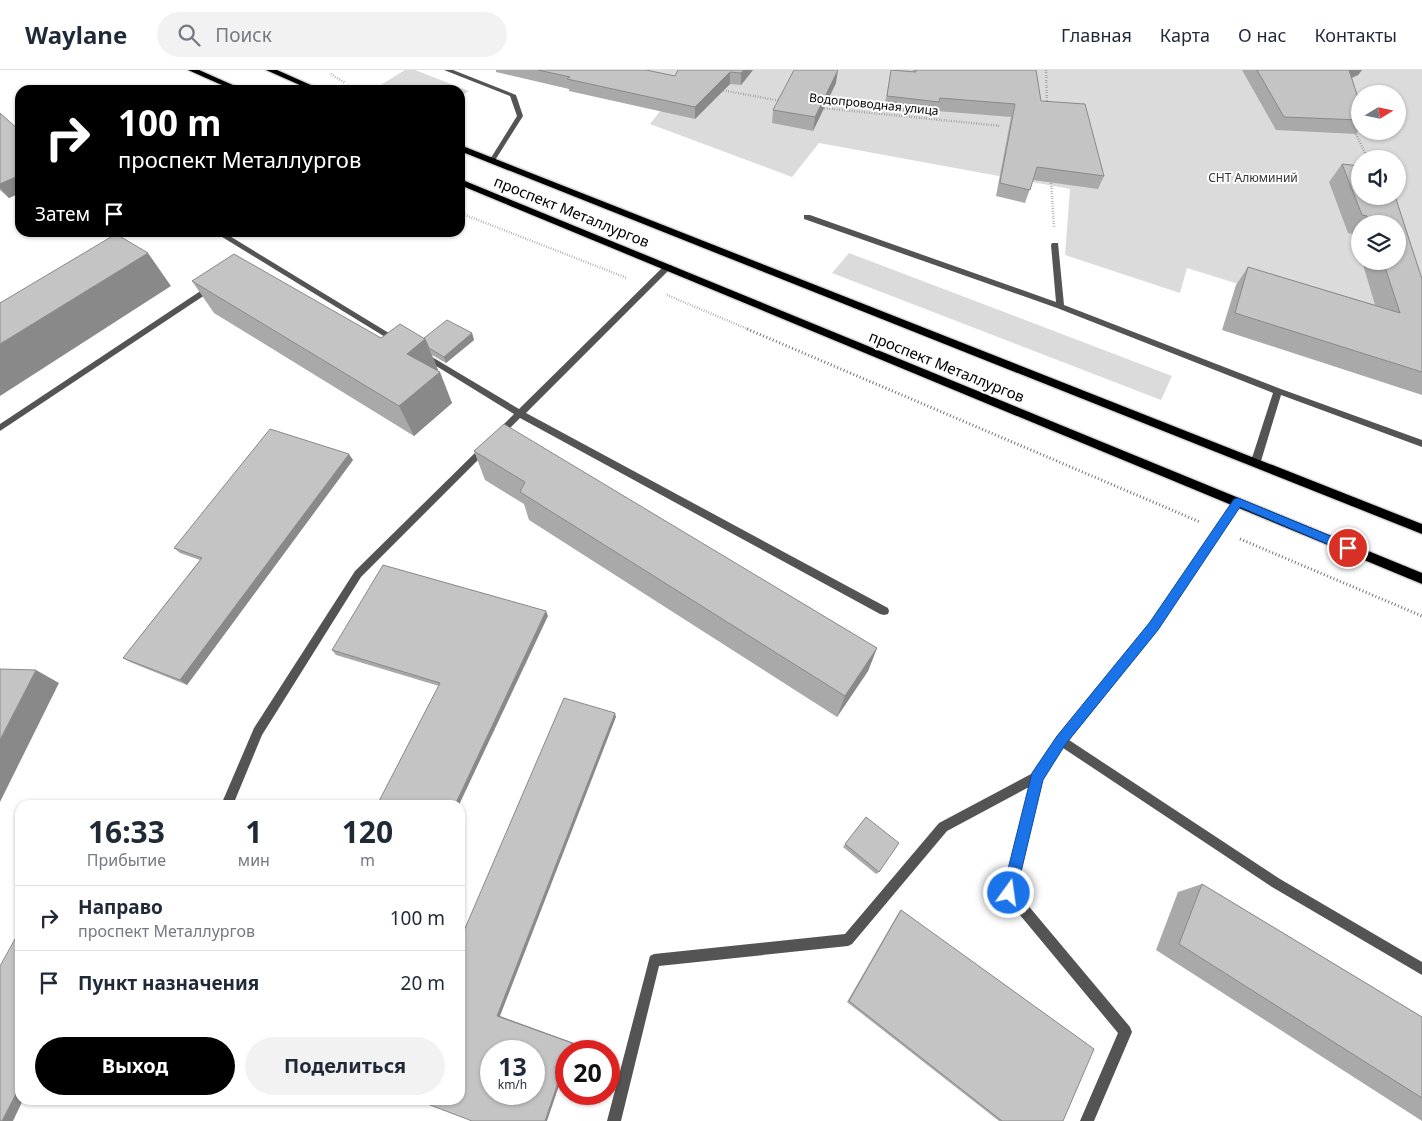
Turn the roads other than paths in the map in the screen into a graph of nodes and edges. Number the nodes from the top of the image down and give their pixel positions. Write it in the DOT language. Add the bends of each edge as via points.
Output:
graph roads {
  1 [pos="192,70"];
  2 [pos="270,70"];
  3 [pos="447,70"];
  4 [pos="228,85"];
  5 [pos="306,85"];
  6 [pos="465,150"];
  7 [pos="492,161"];
  8 [pos="465,184"];
  9 [pos="807,217"];
  10 [pos="225,237"];
  11 [pos="1055,245"];
  12 [pos="257,256"];
  13 [pos="249,262"];
  14 [pos="668,267"];
  15 [pos="216,284"];
  16 [pos="1060,306"];
  17 [pos="410,348"];
  18 [pos="418,353"];
  19 [pos="1278,391"];
  20 [pos="520,414"];
  21 [pos="0,428"];
  22 [pos="1422,444"];
  23 [pos="1256,462"];
  24 [pos="1238,502"];
  25 [pos="1422,529"];
  26 [pos="1422,579"];
  27 [pos="884,611"];
  28 [pos="1061,741"];
  29 [pos="1037,778"];
  30 [pos="229,800"];
  31 [pos="1422,969"];
  32 [pos="614,1121"];
  33 [pos="1087,1121"];
  1 -- 4 [label="main road"];
  2 -- 5 [label="main road"];
  3 -- 7 [label="lane" via="513,95 520,116"];
  6 -- 7 [label="main road, проспект Металлургов"];
  7 -- 23 [label="main road, проспект Металлургов"];
  8 -- 14 [label="main road, проспект Металлургов"];
  9 -- 16 [label="lane"];
  10 -- 12 [label="lane"];
  11 -- 16 [label="lane"];
  12 -- 13 [label="lane"];
  12 -- 17 [label="lane"];
  14 -- 20 [label="lane"];
  14 -- 24 [label="main road, проспект Металлургов"];
  15 -- 21 [label="lane"];
  16 -- 19 [label="lane"];
  18 -- 20 [label="lane"];
  19 -- 22 [label="lane"];
  19 -- 23 [label="lane"];
  20 -- 27 [label="lane"];
  20 -- 30 [label="lane" via="358,574 258,732"];
  23 -- 25 [label="main road, проспект Металлургов"];
  24 -- 26 [label="main road, проспект Металлургов"];
  24 -- 28 [label="lane" via="1154,626"];
  28 -- 29 [label="lane"];
  28 -- 31 [label="lane" via="1276,883"];
  29 -- 32 [label="lane" via="943,827 848,940 654,960"];
  29 -- 33 [label="lane" via="1009,893 1124,1032"];
}
